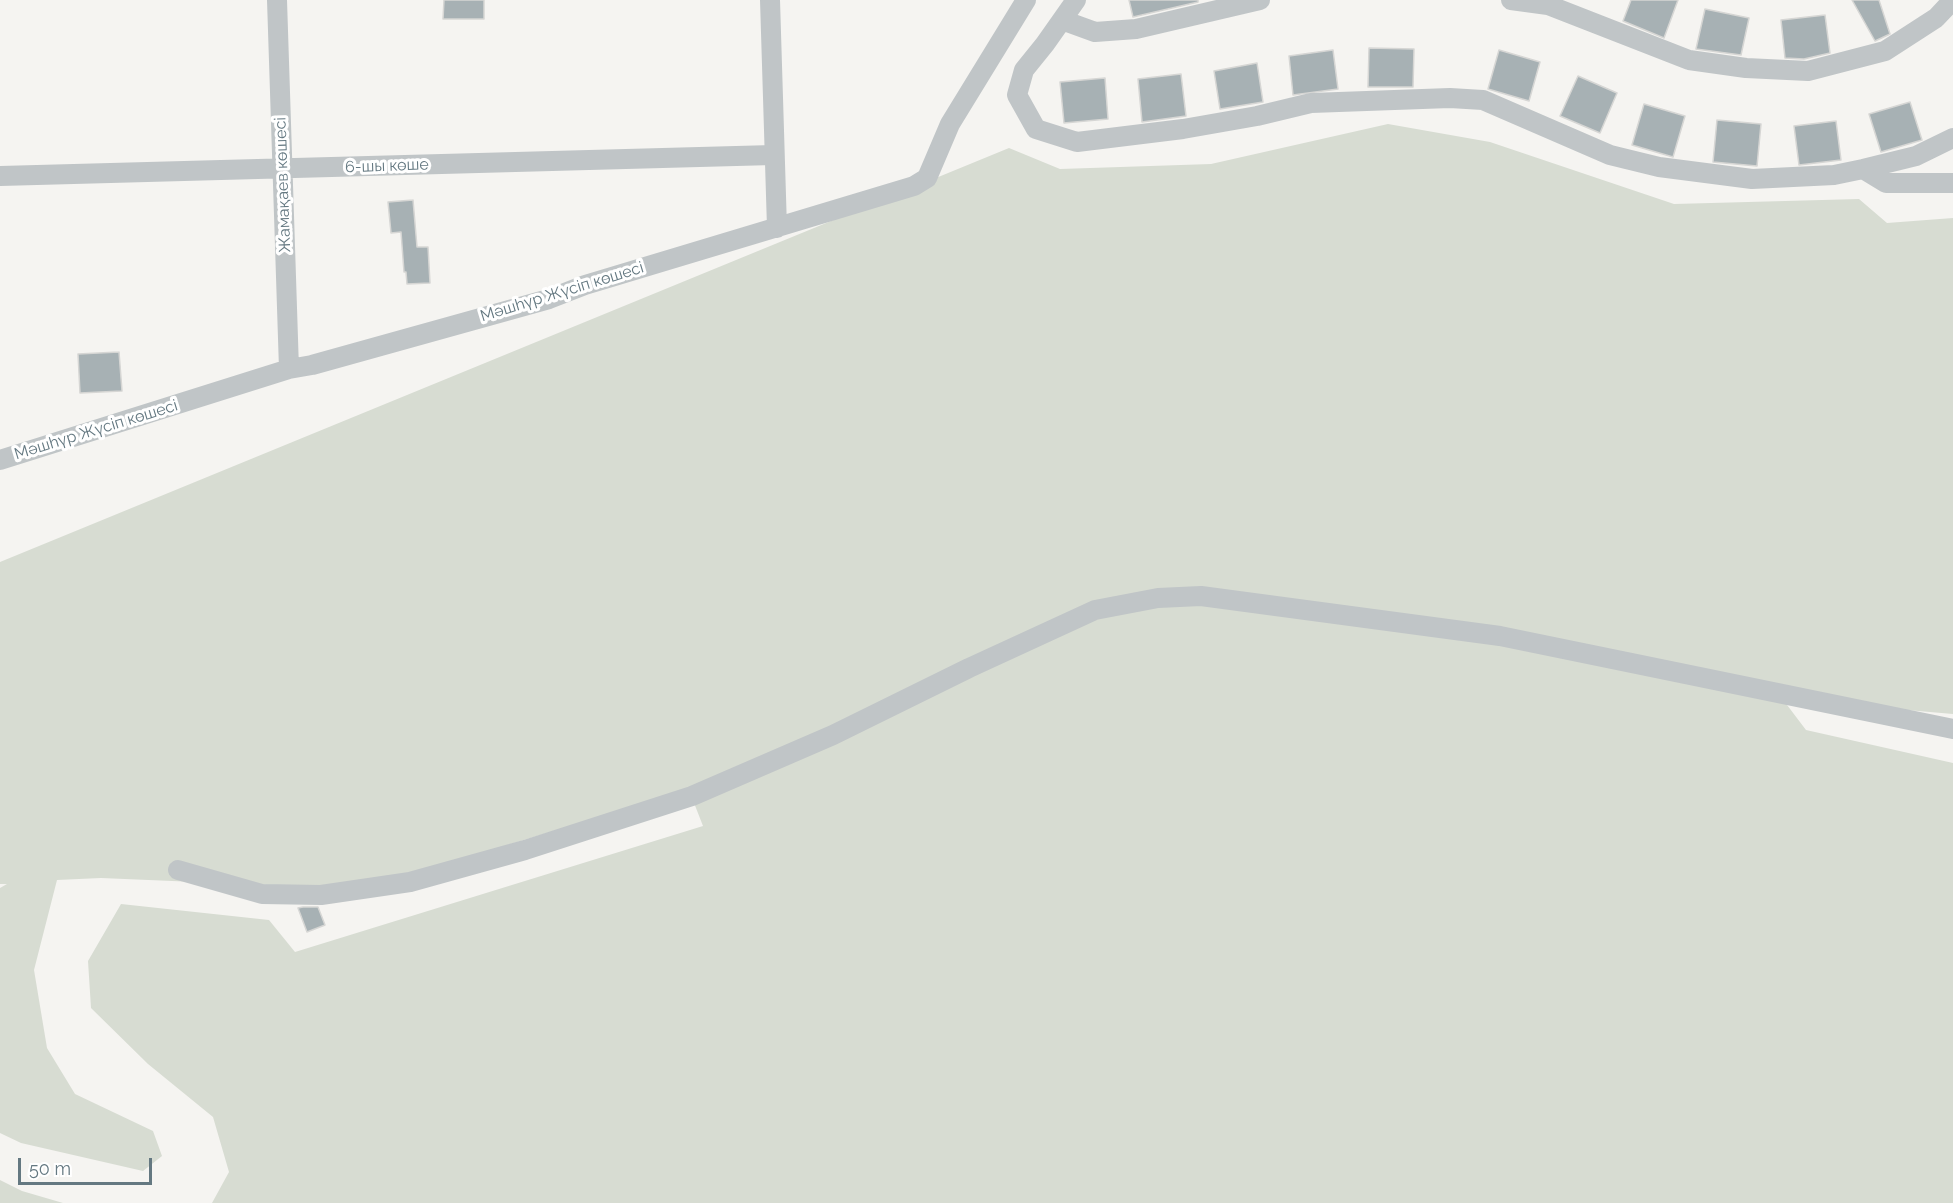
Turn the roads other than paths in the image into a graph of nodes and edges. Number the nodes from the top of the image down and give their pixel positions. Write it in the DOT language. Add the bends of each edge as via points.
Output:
graph roads {
  1 [pos="277,0"];
  2 [pos="770,0"];
  3 [pos="1026,0"];
  4 [pos="1076,0"];
  5 [pos="1260,0"];
  6 [pos="1511,0"];
  7 [pos="1953,0"];
  8 [pos="1062,20"];
  9 [pos="1953,138"];
  10 [pos="773,155"];
  11 [pos="282,169"];
  12 [pos="1863,169"];
  13 [pos="0,176"];
  14 [pos="1953,183"];
  15 [pos="777,228"];
  16 [pos="289,369"];
  17 [pos="0,460"];
  18 [pos="1953,729"];
  19 [pos="178,870"];
  1 -- 11 [label="street, Жамақаев көшесі"];
  2 -- 10 [label="street"];
  3 -- 15 [label="street, Мәшhүр Жүсіп көшесі" via="950,124 927,178 914,186"];
  4 -- 8 [label="street"];
  5 -- 8 [label="street" via="1136,29 1095,32"];
  6 -- 7 [label="street" via="1548,5 1689,60 1808,71 1885,51 1936,18"];
  8 -- 12 [label="street" via="1024,70 1017,94 1036,129 1077,142 1194,127 1311,103 1450,98 1483,100 1610,155 1659,167 1752,179 1834,175"];
  9 -- 12 [label="street" via="1916,156"];
  10 -- 11 [label="street, 6-шы көше"];
  10 -- 15 [label="street"];
  11 -- 13 [label="street, 6-шы көше"];
  11 -- 16 [label="street, Жамақаев көшесі"];
  12 -- 14 [label="street" via="1886,183"];
  15 -- 16 [label="street, Мәшhүр Жүсіп көшесі" via="549,298"];
  16 -- 17 [label="street, Мәшhүр Жүсіп көшесі"];
  18 -- 19 [label="street" via="1500,636 1201,597 1158,598 1095,610 832,735 692,796 410,882 321,895 262,894"];
}
